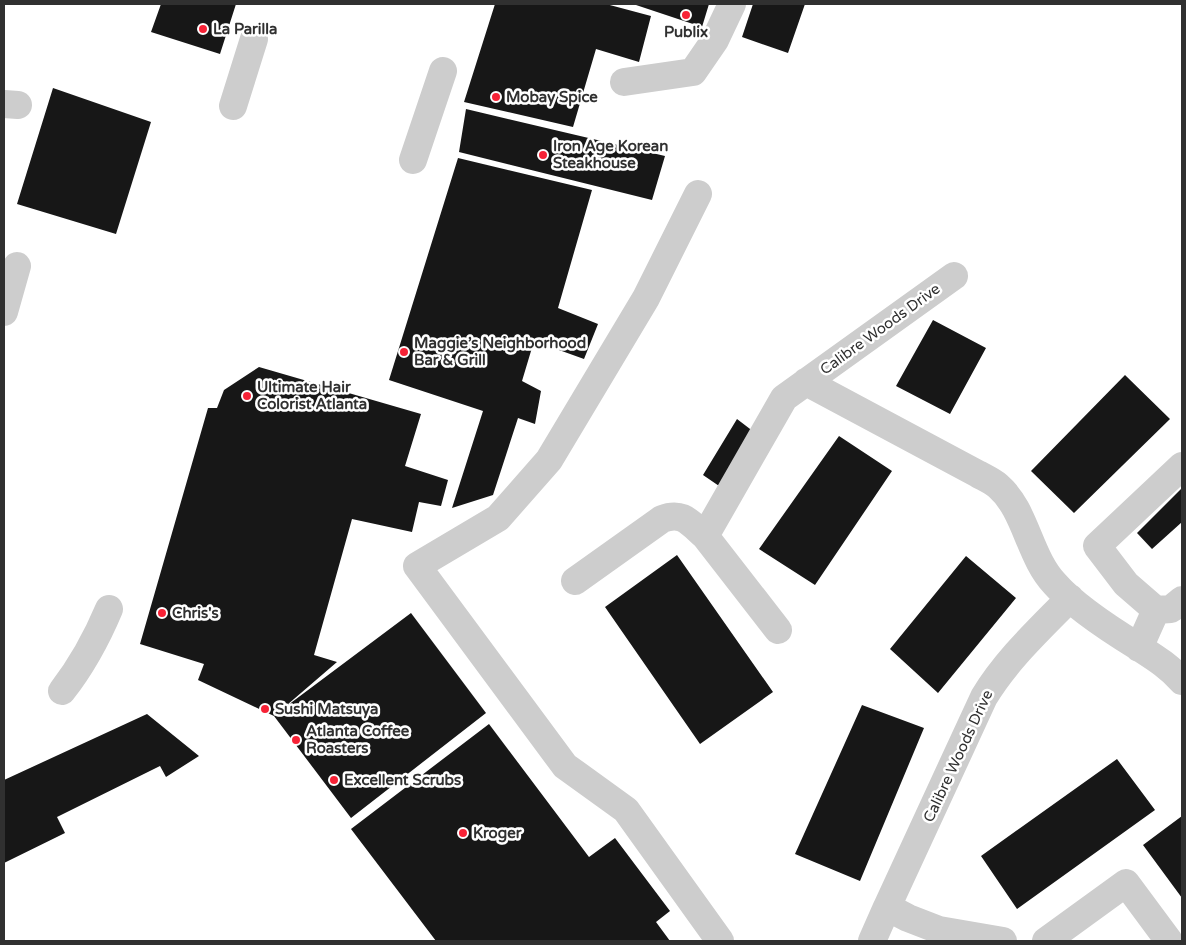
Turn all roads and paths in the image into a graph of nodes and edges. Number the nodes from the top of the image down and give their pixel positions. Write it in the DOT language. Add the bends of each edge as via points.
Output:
graph roads {
  1 [pos="732,4"];
  2 [pos="254,39"];
  3 [pos="443,71"];
  4 [pos="624,82"];
  5 [pos="233,106"];
  6 [pos="413,160"];
  7 [pos="698,194"];
  8 [pos="17,266"];
  9 [pos="954,276"];
  10 [pos="4,312"];
  11 [pos="806,382"];
  12 [pos="1182,466"];
  13 [pos="705,536"];
  14 [pos="575,581"];
  15 [pos="1070,598"];
  16 [pos="1182,600"];
  17 [pos="109,609"];
  18 [pos="1156,610"];
  19 [pos="778,630"];
  20 [pos="1139,648"];
  21 [pos="1182,681"];
  22 [pos="62,691"];
  23 [pos="887,907"];
  24 [pos="720,941"];
  25 [pos="872,941"];
  26 [pos="1004,941"];
  27 [pos="1046,941"];
  28 [pos="1169,941"];
  1 -- 4 [label="street" via="715,40 693,72"];
  2 -- 5 [label="street"];
  3 -- 6 [label="street"];
  7 -- 24 [label="street" via="646,298 550,460 498,518 417,566 565,766 626,810"];
  8 -- 10 [label="street"];
  9 -- 11 [label="street, Calibre Woods Drive"];
  11 -- 13 [label="street, Calibre Woods Drive" via="784,398"];
  11 -- 15 [label="street, Calibre Woods Drive" via="998,486 1014,506 1046,574"];
  12 -- 18 [label="street" via="1097,546 1126,584"];
  13 -- 14 [label="street" via="686,520 670,516"];
  13 -- 19 [label="street"];
  15 -- 20 [label="street, Calibre Woods Drive"];
  15 -- 23 [label="street, Calibre Woods Drive" via="1011,659 984,697"];
  16 -- 18 [label="street" via="1171,609"];
  17 -- 22 [label="street" via="96,640"];
  18 -- 20 [label="street"];
  20 -- 21 [label="street, Calibre Woods Drive" via="1161,660"];
  23 -- 25 [label="street, Calibre Woods Drive"];
  23 -- 26 [label="street" via="939,930"];
  27 -- 28 [label="street" via="1126,883"];
}
